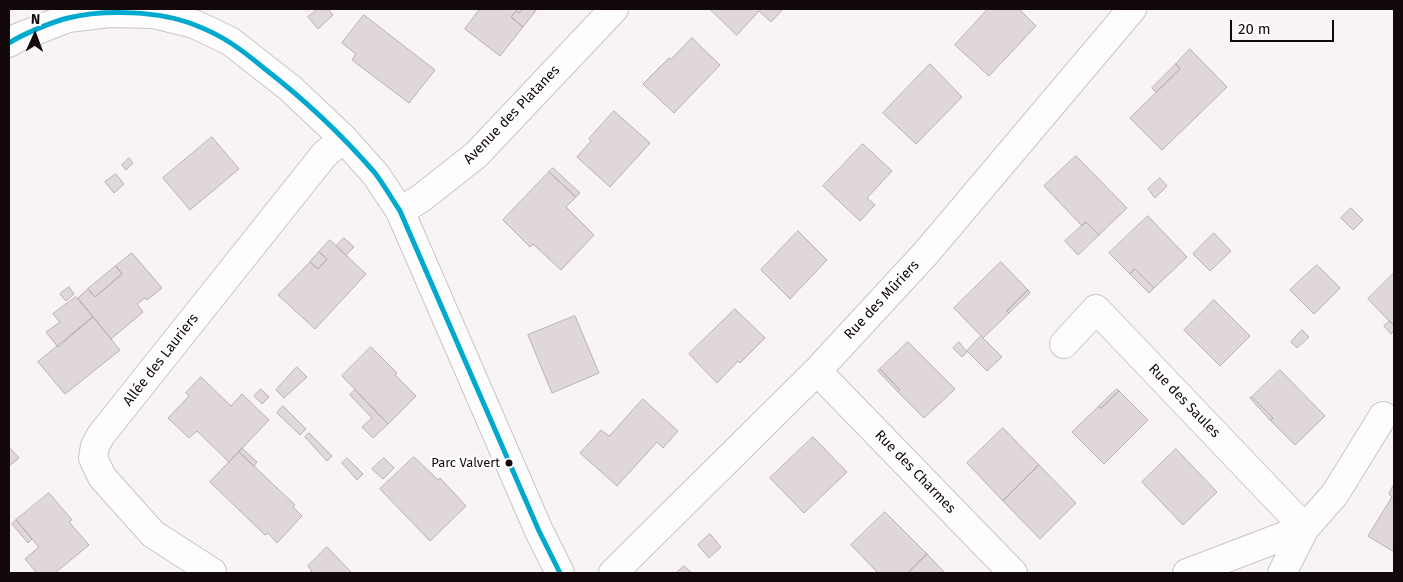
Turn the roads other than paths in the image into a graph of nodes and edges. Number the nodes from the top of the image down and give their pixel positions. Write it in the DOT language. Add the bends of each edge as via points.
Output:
graph roads {
  1 [pos="614,9"];
  2 [pos="1132,9"];
  3 [pos="9,43"];
  4 [pos="344,138"];
  5 [pos="400,211"];
  6 [pos="1064,344"];
  7 [pos="817,371"];
  8 [pos="1383,416"];
  9 [pos="1305,528"];
  10 [pos="212,572"];
  11 [pos="560,573"];
  12 [pos="613,573"];
  13 [pos="1013,573"];
  14 [pos="1187,573"];
  15 [pos="1282,573"];
  1 -- 5 [label="street, Avenue des Platanes" via="476,155"];
  2 -- 7 [label="street, Rue des Mûriers" via="926,253"];
  3 -- 4 [label="street" via="68,18 109,13 153,14 194,24 230,40 290,88"];
  4 -- 5 [label="street" via="376,175"];
  4 -- 10 [label="street, Allée des Lauriers" via="324,155 95,446 93,458 102,477 153,534"];
  5 -- 11 [label="street"];
  6 -- 9 [label="street, Rue des Saules" via="1096,309"];
  7 -- 12 [label="street, Rue des Mûriers"];
  7 -- 13 [label="street, Rue des Charmes"];
  8 -- 9 [label="street" via="1335,494"];
  9 -- 14 [label="street"];
  9 -- 15 [label="street"];
}
